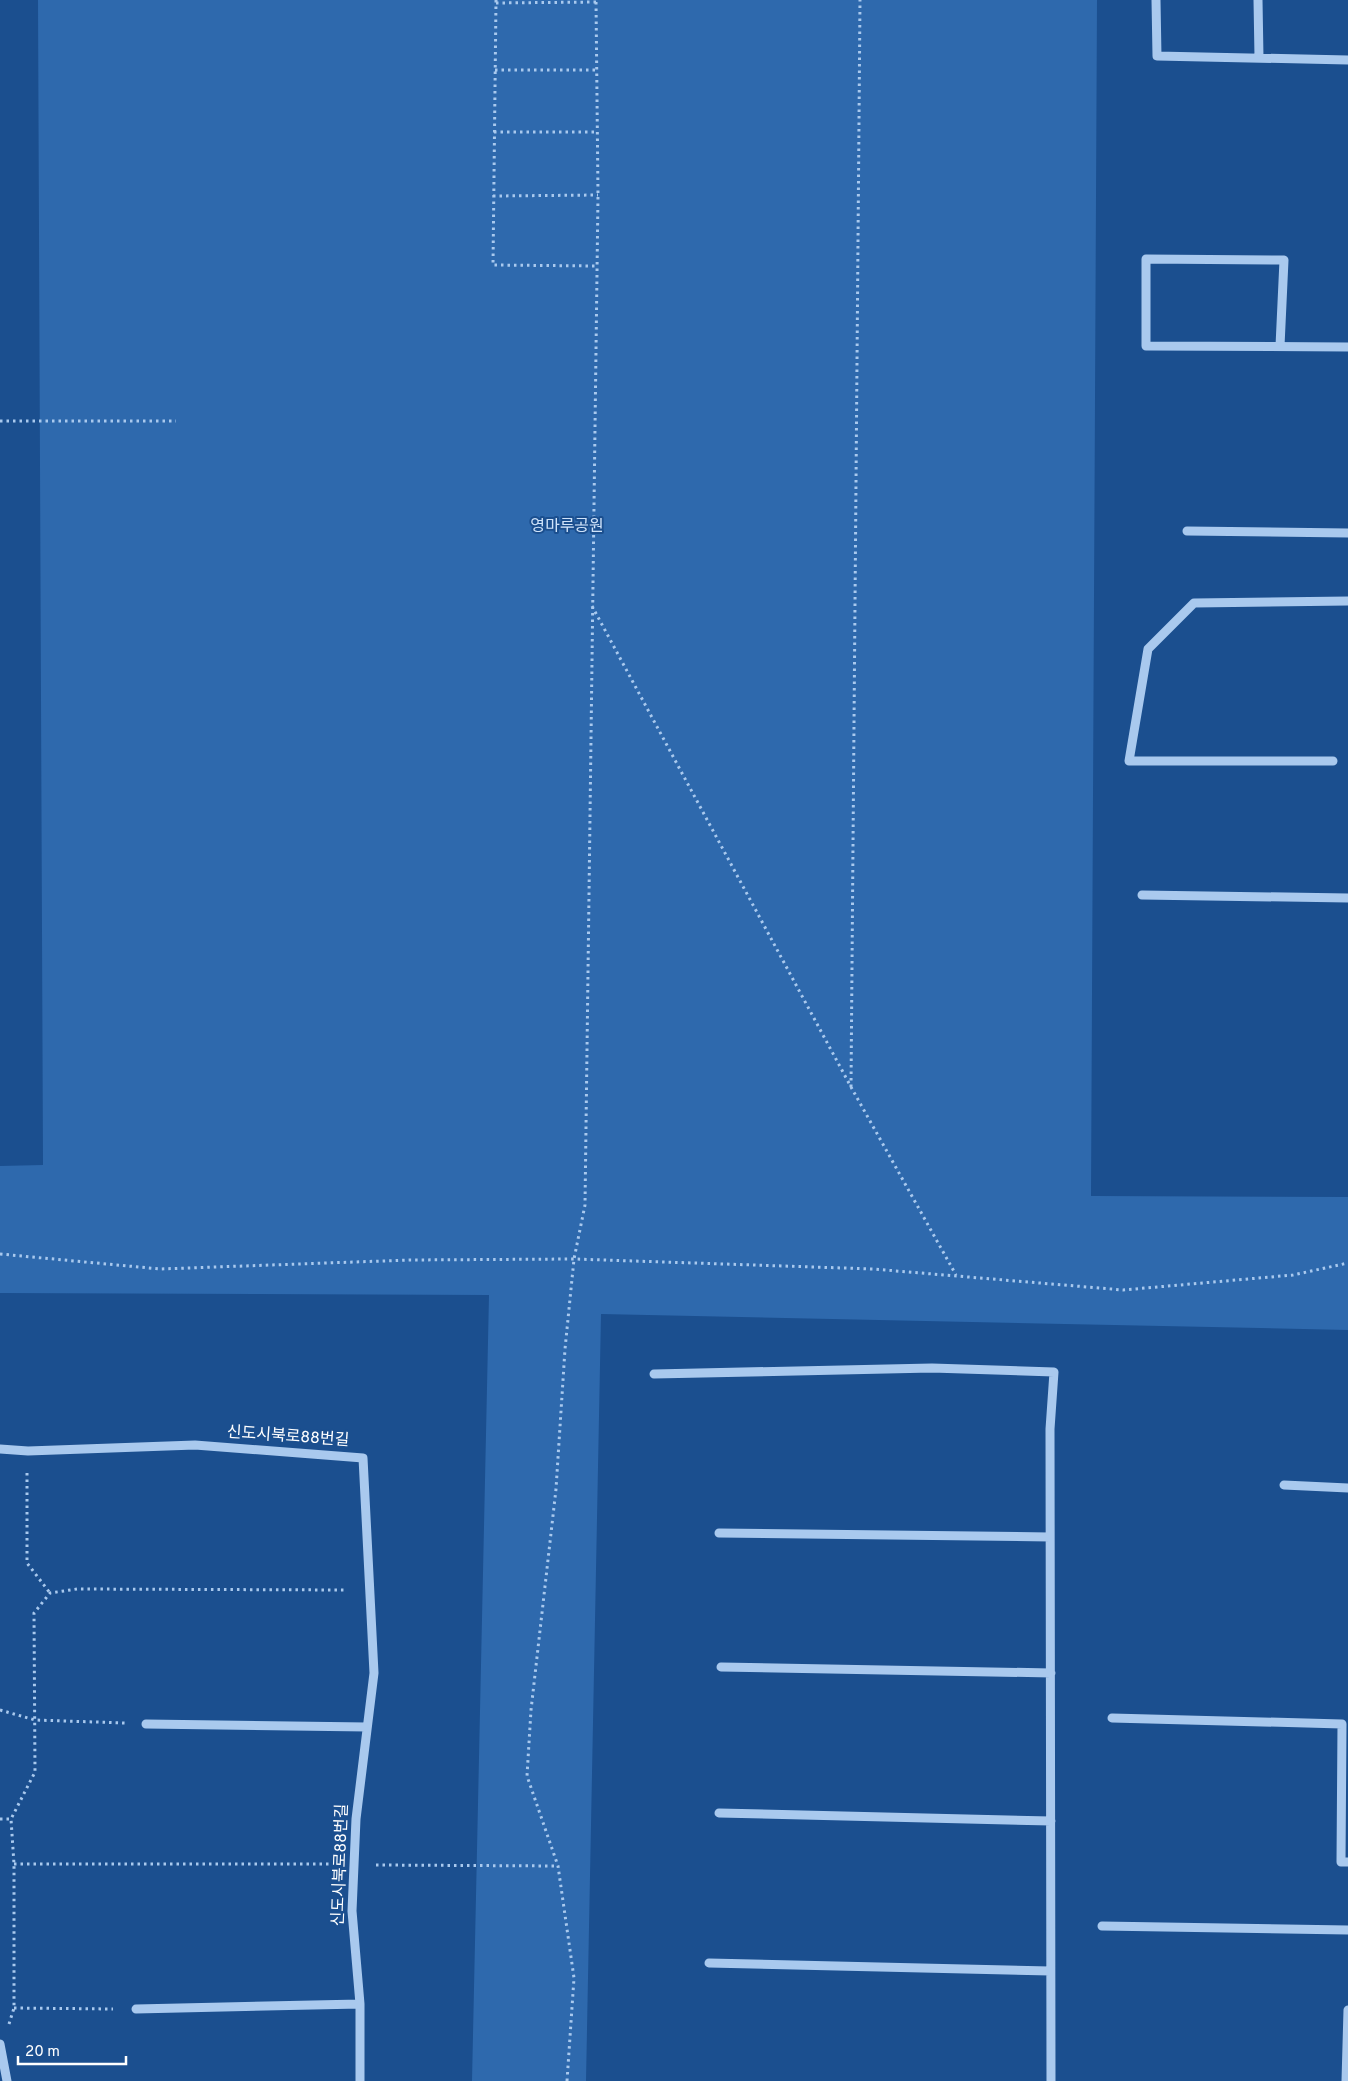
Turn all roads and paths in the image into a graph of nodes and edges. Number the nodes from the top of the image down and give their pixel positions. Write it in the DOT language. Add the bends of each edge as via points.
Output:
graph roads {
  1 [pos="860,0"];
  2 [pos="1156,0"];
  3 [pos="1258,0"];
  4 [pos="596,1"];
  5 [pos="496,2"];
  6 [pos="1259,57"];
  7 [pos="1348,60"];
  8 [pos="495,70"];
  9 [pos="597,70"];
  10 [pos="494,132"];
  11 [pos="598,132"];
  12 [pos="598,195"];
  13 [pos="493,196"];
  14 [pos="596,266"];
  15 [pos="1280,346"];
  16 [pos="1348,347"];
  17 [pos="0,421"];
  18 [pos="176,421"];
  19 [pos="1187,531"];
  20 [pos="1348,533"];
  21 [pos="1348,601"];
  22 [pos="592,606"];
  23 [pos="1333,761"];
  24 [pos="1142,895"];
  25 [pos="1348,898"];
  26 [pos="850,1087"];
  27 [pos="0,1254"];
  28 [pos="574,1259"];
  29 [pos="1348,1263"];
  30 [pos="956,1275"];
  31 [pos="654,1374"];
  32 [pos="0,1449"];
  33 [pos="28,1451"];
  34 [pos="1284,1485"];
  35 [pos="1348,1488"];
  36 [pos="719,1533"];
  37 [pos="1050,1537"];
  38 [pos="369,1590"];
  39 [pos="50,1593"];
  40 [pos="721,1667"];
  41 [pos="1051,1673"];
  42 [pos="0,1710"];
  43 [pos="1112,1718"];
  44 [pos="35,1720"];
  45 [pos="146,1724"];
  46 [pos="367,1727"];
  47 [pos="719,1813"];
  48 [pos="0,1818"];
  49 [pos="11,1819"];
  50 [pos="1051,1821"];
  51 [pos="1348,1862"];
  52 [pos="14,1864"];
  53 [pos="354,1864"];
  54 [pos="558,1866"];
  55 [pos="1102,1926"];
  56 [pos="1348,1930"];
  57 [pos="709,1963"];
  58 [pos="1050,1971"];
  59 [pos="360,2004"];
  60 [pos="14,2008"];
  61 [pos="136,2009"];
  62 [pos="1348,2010"];
  63 [pos="1,2045"];
  64 [pos="7,2081"];
  65 [pos="360,2081"];
  66 [pos="568,2081"];
  67 [pos="1051,2081"];
  68 [pos="1346,2081"];
  1 -- 26 [label="path"];
  2 -- 6 [label="street" via="1157,56"];
  3 -- 6 [label="street"];
  4 -- 5 [label="path"];
  4 -- 9 [label="path"];
  5 -- 8 [label="path"];
  6 -- 7 [label="street"];
  8 -- 9 [label="path"];
  8 -- 10 [label="path"];
  9 -- 11 [label="path"];
  10 -- 11 [label="path"];
  10 -- 13 [label="path"];
  11 -- 12 [label="path"];
  12 -- 13 [label="path"];
  12 -- 14 [label="path"];
  13 -- 14 [label="path" via="493,265"];
  14 -- 22 [label="path"];
  15 -- 15 [label="street" via="1146,346 1146,260 1284,260"];
  15 -- 16 [label="street"];
  17 -- 18 [label="path"];
  19 -- 20 [label="street"];
  21 -- 23 [label="street" via="1194,603 1148,649 1129,761"];
  22 -- 26 [label="path"];
  22 -- 28 [label="path" via="585,1205"];
  24 -- 25 [label="street"];
  26 -- 30 [label="path"];
  27 -- 28 [label="path" via="160,1270 410,1260"];
  28 -- 30 [label="path" via="873,1269"];
  28 -- 54 [label="path" via="556,1488 531,1710 527,1776"];
  29 -- 30 [label="path" via="1293,1275 1123,1290"];
  31 -- 37 [label="street" via="932,1368 1054,1372 1050,1429"];
  32 -- 33 [label="street, 신도시북로88번길"];
  33 -- 38 [label="street, 신도시북로88번길" via="195,1445 363,1458"];
  33 -- 39 [label="path" via="27,1563"];
  34 -- 35 [label="street"];
  36 -- 37 [label="street"];
  37 -- 41 [label="street"];
  38 -- 39 [label="path" via="77,1588"];
  38 -- 46 [label="street, 신도시북로88번길" via="374,1673"];
  39 -- 44 [label="path" via="34,1613"];
  40 -- 41 [label="street"];
  41 -- 50 [label="street"];
  42 -- 44 [label="path"];
  43 -- 51 [label="street" via="1342,1724 1341,1862"];
  44 -- 45 [label="path"];
  44 -- 49 [label="path" via="35,1772"];
  45 -- 46 [label="street"];
  46 -- 53 [label="street, 신도시북로88번길"];
  47 -- 50 [label="street"];
  48 -- 49 [label="path"];
  49 -- 52 [label="path"];
  50 -- 58 [label="street"];
  52 -- 53 [label="path"];
  52 -- 60 [label="path"];
  53 -- 54 [label="path"];
  53 -- 59 [label="street, 신도시북로88번길" via="352,1912"];
  54 -- 66 [label="path" via="574,1978"];
  55 -- 56 [label="street"];
  57 -- 58 [label="street"];
  58 -- 67 [label="street"];
  59 -- 61 [label="street"];
  59 -- 65 [label="street, 신도시북로88번길"];
  60 -- 61 [label="path"];
  60 -- 63 [label="path"];
  62 -- 68 [label="street"];
  63 -- 64 [label="street"];
}
